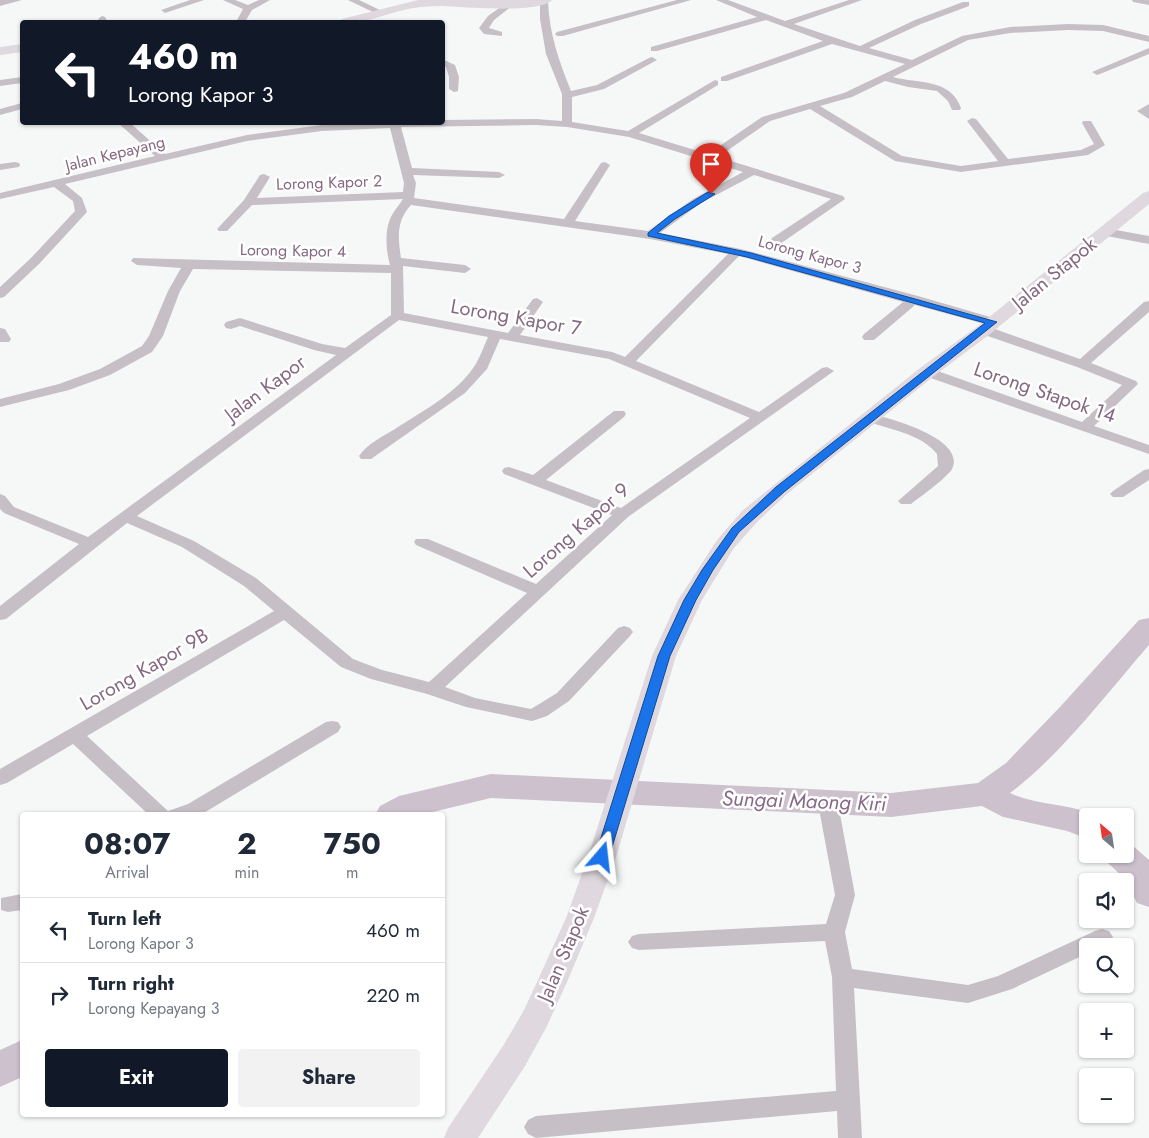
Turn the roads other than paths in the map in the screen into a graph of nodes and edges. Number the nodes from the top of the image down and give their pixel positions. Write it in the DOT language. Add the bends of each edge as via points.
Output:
graph roads {
  1 [pos="18,0"];
  2 [pos="200,0"];
  3 [pos="227,0"];
  4 [pos="266,0"];
  5 [pos="352,0"];
  6 [pos="545,0"];
  7 [pos="687,0"];
  8 [pos="738,0"];
  9 [pos="858,0"];
  10 [pos="1137,0"];
  11 [pos="724,2"];
  12 [pos="1149,2"];
  13 [pos="0,3"];
  14 [pos="508,4"];
  15 [pos="966,4"];
  16 [pos="248,8"];
  17 [pos="165,10"];
  18 [pos="380,12"];
  19 [pos="766,17"];
  20 [pos="242,20"];
  21 [pos="365,20"];
  22 [pos="785,24"];
  23 [pos="499,34"];
  24 [pos="560,34"];
  25 [pos="1149,39"];
  26 [pos="832,41"];
  27 [pos="20,48"];
  28 [pos="860,49"];
  29 [pos="0,51"];
  30 [pos="1149,51"];
  31 [pos="445,63"];
  32 [pos="913,63"];
  33 [pos="1096,72"];
  34 [pos="885,78"];
  35 [pos="20,80"];
  36 [pos="0,83"];
  37 [pos="454,89"];
  38 [pos="567,94"];
  39 [pos="812,106"];
  40 [pos="20,107"];
  41 [pos="1149,107"];
  42 [pos="956,108"];
  43 [pos="0,112"];
  44 [pos="1149,116"];
  45 [pos="972,121"];
  46 [pos="1087,123"];
  47 [pos="445,124"];
  48 [pos="567,124"];
  49 [pos="125,125"];
  50 [pos="319,125"];
  51 [pos="395,125"];
  52 [pos="630,134"];
  53 [pos="163,158"];
  54 [pos="711,158"];
  55 [pos="1004,162"];
  56 [pos="15,165"];
  57 [pos="605,165"];
  58 [pos="0,166"];
  59 [pos="408,171"];
  60 [pos="754,171"];
  61 [pos="499,175"];
  62 [pos="264,177"];
  63 [pos="58,184"];
  64 [pos="0,196"];
  65 [pos="1149,196"];
  66 [pos="409,198"];
  67 [pos="249,202"];
  68 [pos="568,223"];
  69 [pos="223,229"];
  70 [pos="1105,232"];
  71 [pos="650,235"];
  72 [pos="1149,240"];
  73 [pos="776,241"];
  74 [pos="737,252"];
  75 [pos="137,261"];
  76 [pos="189,265"];
  77 [pos="396,265"];
  78 [pos="465,269"];
  79 [pos="0,294"];
  80 [pos="914,299"];
  81 [pos="537,302"];
  82 [pos="1149,304"];
  83 [pos="398,316"];
  84 [pos="231,325"];
  85 [pos="988,326"];
  86 [pos="496,334"];
  87 [pos="512,336"];
  88 [pos="868,337"];
  89 [pos="347,353"];
  90 [pos="627,362"];
  91 [pos="1082,364"];
  92 [pos="827,371"];
  93 [pos="927,372"];
  94 [pos="0,403"];
  95 [pos="619,414"];
  96 [pos="759,417"];
  97 [pos="871,418"];
  98 [pos="1084,428"];
  99 [pos="1149,450"];
  100 [pos="366,456"];
  101 [pos="509,471"];
  102 [pos="1149,473"];
  103 [pos="535,481"];
  104 [pos="1118,494"];
  105 [pos="0,500"];
  106 [pos="906,501"];
  107 [pos="623,514"];
  108 [pos="126,517"];
  109 [pos="422,542"];
  110 [pos="90,543"];
  111 [pos="538,591"];
  112 [pos="285,612"];
  113 [pos="0,615"];
  114 [pos="624,632"];
  115 [pos="432,689"];
  116 [pos="332,727"];
  117 [pos="75,735"];
  118 [pos="0,778"];
  119 [pos="160,812"];
  120 [pos="179,812"];
  121 [pos="830,814"];
  122 [pos="834,932"];
  123 [pos="639,942"];
  124 [pos="1079,949"];
  125 [pos="843,977"];
  126 [pos="848,1100"];
  127 [pos="536,1127"];
  128 [pos="460,1138"];
  129 [pos="850,1138"];
  1 -- 13 [label="street"];
  2 -- 17 [label="street"];
  3 -- 16 [label="street"];
  4 -- 16 [label="street"];
  5 -- 18 [label="street"];
  6 -- 14 [label="main road"];
  6 -- 38 [label="street" via="544,19 551,54"];
  7 -- 24 [label="street"];
  8 -- 11 [label="street"];
  9 -- 22 [label="street"];
  10 -- 12 [label="street"];
  11 -- 19 [label="street"];
  14 -- 18 [label="main road" via="422,3"];
  14 -- 23 [label="street" via="484,28 487,32"];
  15 -- 28 [label="street"];
  16 -- 20 [label="street"];
  18 -- 21 [label="main road"];
  19 -- 22 [label="street"];
  19 -- 38 [label="street" via="653,55 593,92"];
  22 -- 26 [label="street"];
  25 -- 32 [label="street" via="1103,28 1010,30 965,38"];
  26 -- 28 [label="street"];
  26 -- 52 [label="street" via="720,81"];
  27 -- 29 [label="main road"];
  28 -- 32 [label="street"];
  30 -- 33 [label="street"];
  31 -- 37 [label="street" via="450,65"];
  32 -- 34 [label="street"];
  34 -- 39 [label="street" via="848,95"];
  34 -- 42 [label="street" via="940,88 953,100"];
  35 -- 36 [label="street"];
  38 -- 48 [label="street"];
  39 -- 54 [label="street" via="766,119"];
  39 -- 55 [label="street" via="899,159 961,169"];
  40 -- 43 [label="street"];
  41 -- 44 [label="street" via="1142,111"];
  45 -- 55 [label="street"];
  46 -- 55 [label="street" via="1100,145 1096,149"];
  47 -- 48 [label="street, Jalan Kepayang"];
  48 -- 52 [label="street"];
  49 -- 53 [label="street"];
  50 -- 51 [label="street, Jalan Kepayang"];
  50 -- 53 [label="street, Jalan Kepayang"];
  51 -- 59 [label="street"];
  52 -- 54 [label="street"];
  53 -- 63 [label="street, Jalan Kepayang"];
  54 -- 60 [label="street"];
  56 -- 58 [label="street"];
  57 -- 68 [label="street"];
  59 -- 61 [label="street"];
  59 -- 66 [label="street"];
  60 -- 71 [label="street" via="697,201"];
  60 -- 73 [label="street" via="839,199"];
  62 -- 67 [label="street"];
  63 -- 64 [label="street, Jalan Kepayang"];
  63 -- 79 [label="street" via="78,200 81,212"];
  65 -- 70 [label="main road, Jalan Stapok"];
  66 -- 67 [label="street, Lorong Kapor 2"];
  66 -- 68 [label="street, Lorong Kapor 3"];
  66 -- 77 [label="street" via="393,224"];
  67 -- 69 [label="street"];
  68 -- 71 [label="street, Lorong Kapor 3"];
  70 -- 72 [label="street"];
  70 -- 85 [label="main road, Jalan Stapok"];
  71 -- 74 [label="street, Lorong Kapor 3"];
  74 -- 80 [label="street, Lorong Kapor 3"];
  74 -- 90 [label="street"];
  75 -- 76 [label="street, Lorong Kapor 4"];
  76 -- 77 [label="street, Lorong Kapor 4"];
  76 -- 94 [label="street" via="147,349 105,372 64,387"];
  77 -- 78 [label="street, Lorong Kapor 4"];
  77 -- 83 [label="street"];
  80 -- 85 [label="street, Lorong Kapor 3"];
  80 -- 88 [label="street"];
  81 -- 87 [label="street"];
  82 -- 91 [label="street"];
  83 -- 86 [label="street, Lorong Kapor 7"];
  83 -- 89 [label="street, Jalan Kapor"];
  84 -- 89 [label="street" via="240,322"];
  85 -- 91 [label="street, Lorong Kapor 3"];
  85 -- 93 [label="main road, Jalan Stapok"];
  86 -- 87 [label="street, Lorong Kapor 7"];
  86 -- 100 [label="street" via="472,379"];
  87 -- 90 [label="street, Lorong Kapor 7" via="596,352"];
  89 -- 108 [label="street, Jalan Kapor"];
  90 -- 96 [label="street"];
  91 -- 98 [label="street, Lorong Kapor 3" via="1132,384"];
  92 -- 96 [label="street, Lorong Kapor 9"];
  93 -- 97 [label="main road, Jalan Stapok"];
  93 -- 98 [label="street, Lorong Stapok 14"];
  95 -- 103 [label="street"];
  96 -- 107 [label="street, Lorong Kapor 9"];
  97 -- 106 [label="street" via="928,440 942,449 946,458 946,468"];
  97 -- 128 [label="main road, Jalan Stapok" via="780,490 736,530 686,608 651,692 641,733 580,918 535,1018"];
  98 -- 99 [label="street, Lorong Stapok 14"];
  101 -- 103 [label="street"];
  102 -- 104 [label="street"];
  103 -- 107 [label="street"];
  105 -- 110 [label="street" via="9,510"];
  107 -- 111 [label="street, Lorong Kapor 9"];
  108 -- 110 [label="street, Jalan Kapor"];
  108 -- 112 [label="street" via="218,561 250,582"];
  109 -- 111 [label="street"];
  110 -- 113 [label="street, Jalan Kapor"];
  111 -- 115 [label="street, Lorong Kapor 9"];
  112 -- 115 [label="street" via="347,663 377,675"];
  112 -- 117 [label="street, Lorong Kapor 9B"];
  114 -- 115 [label="street" via="564,697 532,715 472,703"];
  116 -- 120 [label="street, Lorong Kapor 9B" via="195,809"];
  117 -- 118 [label="street"];
  117 -- 119 [label="street, Lorong Kapor 9B"];
  121 -- 122 [label="street" via="845,894"];
  122 -- 123 [label="street"];
  122 -- 125 [label="street"];
  124 -- 125 [label="street" via="1004,983 968,994"];
  125 -- 126 [label="street"];
  126 -- 127 [label="street"];
  126 -- 129 [label="street"];
}
